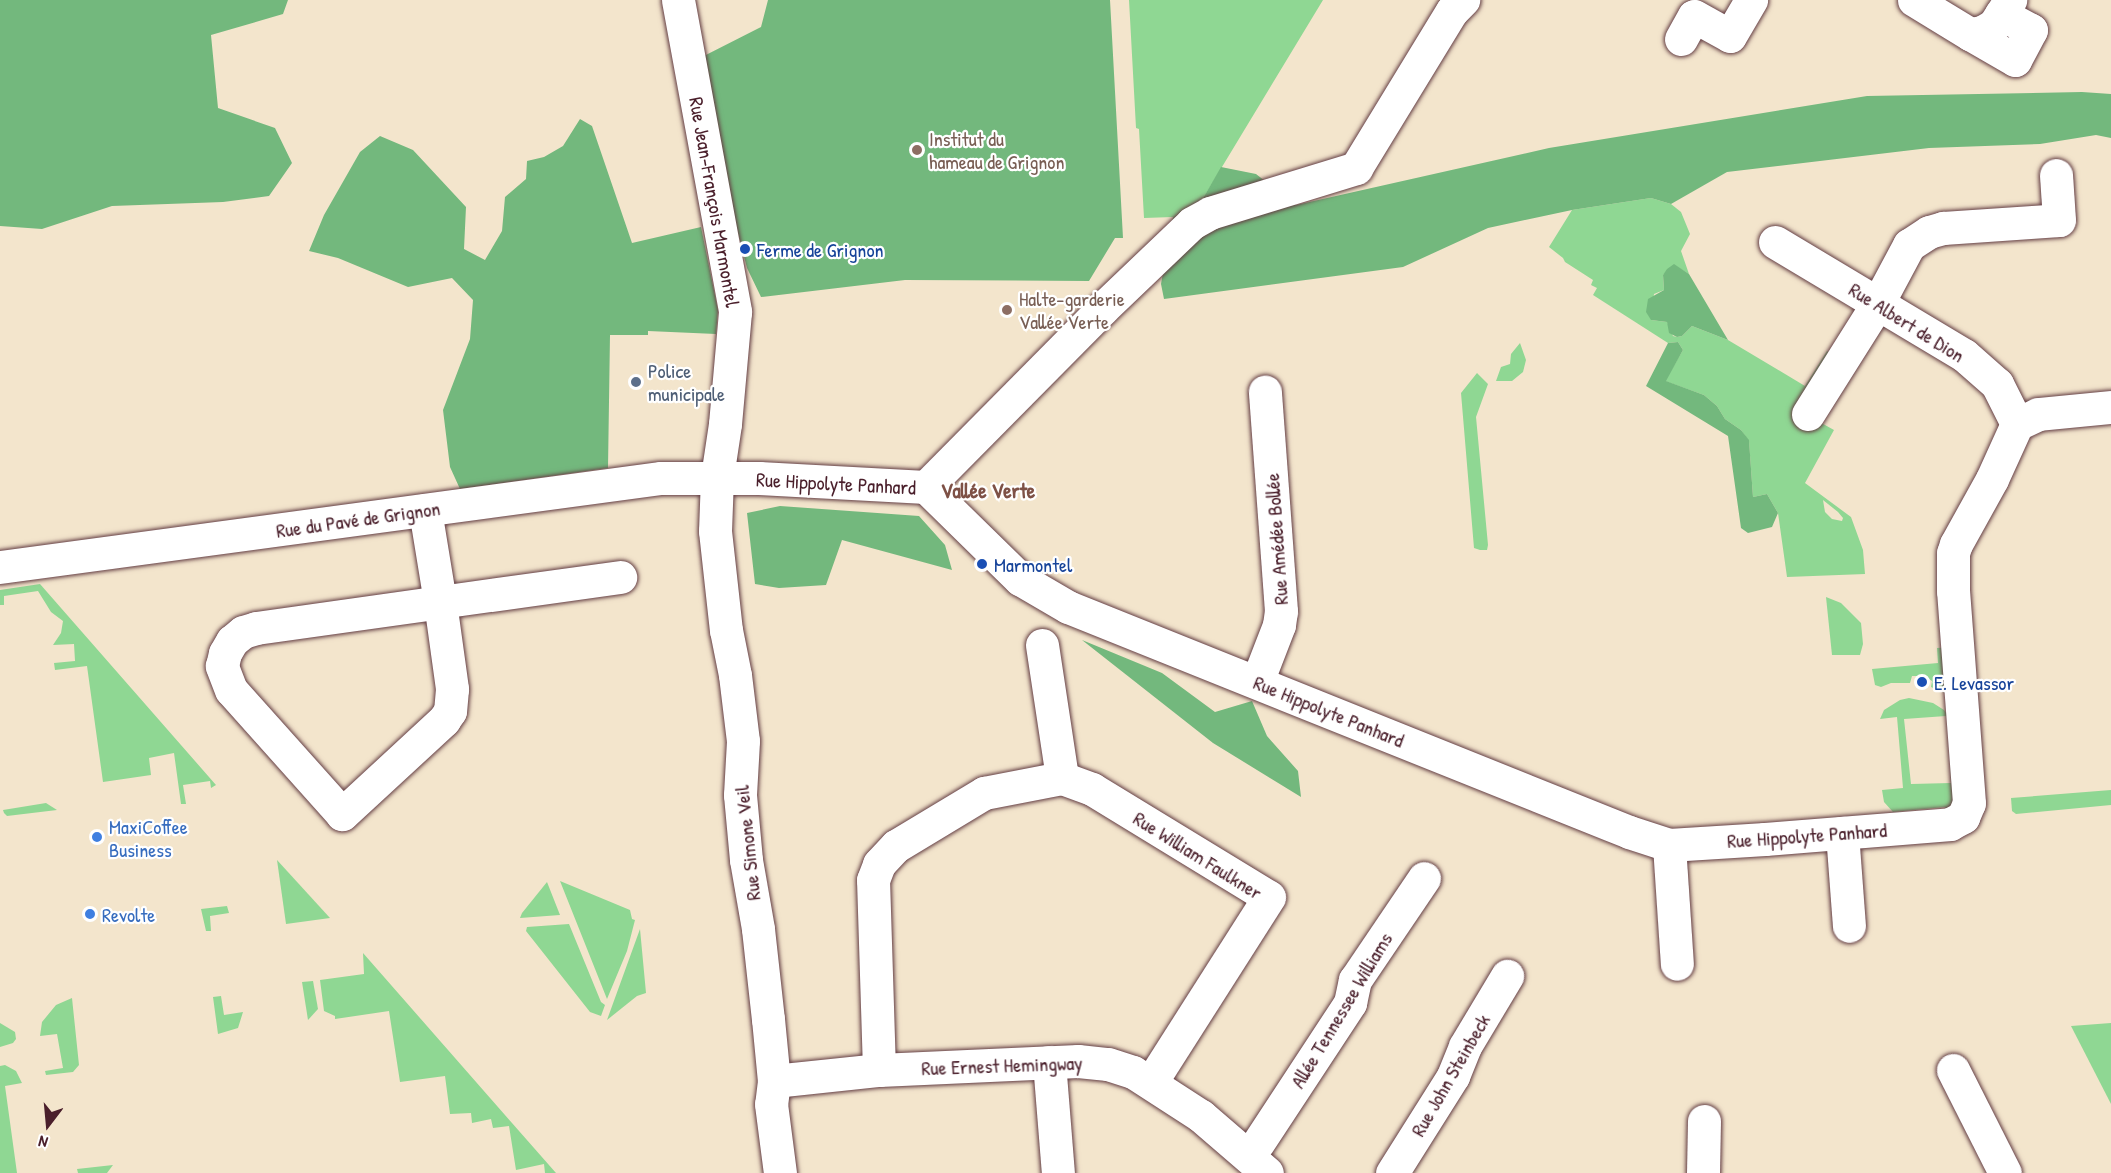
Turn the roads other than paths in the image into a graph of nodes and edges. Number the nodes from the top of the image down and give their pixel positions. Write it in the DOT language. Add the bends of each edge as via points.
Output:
graph roads {
  1 [pos="678,0"];
  2 [pos="1462,0"];
  3 [pos="1751,0"];
  4 [pos="1914,0"];
  5 [pos="2006,7"];
  6 [pos="1681,39"];
  7 [pos="2056,175"];
  8 [pos="1775,242"];
  9 [pos="1878,303"];
  10 [pos="1265,392"];
  11 [pos="2111,406"];
  12 [pos="1808,414"];
  13 [pos="2017,424"];
  14 [pos="717,477"];
  15 [pos="926,487"];
  16 [pos="425,510"];
  17 [pos="0,567"];
  18 [pos="620,577"];
  19 [pos="440,602"];
  20 [pos="1042,645"];
  21 [pos="1257,682"];
  22 [pos="1062,778"];
  23 [pos="1842,833"];
  24 [pos="1669,845"];
  25 [pos="1424,878"];
  26 [pos="1849,926"];
  27 [pos="1677,964"];
  28 [pos="1507,976"];
  29 [pos="1049,1062"];
  30 [pos="879,1070"];
  31 [pos="1953,1070"];
  32 [pos="774,1081"];
  33 [pos="1151,1082"];
  34 [pos="1704,1121"];
  35 [pos="1253,1164"];
  36 [pos="780,1173"];
  37 [pos="1058,1173"];
  38 [pos="1392,1173"];
  39 [pos="1703,1173"];
  40 [pos="2005,1173"];
  1 -- 14 [label="street, Rue Jean-François Marmontel" via="735,312"];
  2 -- 15 [label="street" via="1356,168 1210,213 1192,223"];
  3 -- 6 [label="street" via="1730,36 1694,16"];
  4 -- 5 [label="street" via="1970,34 1994,26"];
  7 -- 9 [label="street" via="2059,219 1929,232 1903,253"];
  8 -- 9 [label="street, Rue Albert de Dion"];
  9 -- 12 [label="street"];
  9 -- 13 [label="street, Rue Albert de Dion" via="1964,355 1997,384"];
  10 -- 21 [label="street, Rue Amédée Bollée" via="1281,611 1280,625"];
  11 -- 13 [label="street" via="2038,414"];
  13 -- 23 [label="street, Rue Hippolyte Panhard" via="1953,553 1969,803 1963,817 1950,824"];
  14 -- 15 [label="street, Rue Hippolyte Panhard"];
  14 -- 16 [label="street, Rue du Pavé de Grignon" via="661,478"];
  14 -- 32 [label="street, Rue Simone Veil" via="715,531 743,741 739,785 746,860 758,929"];
  15 -- 21 [label="street, Rue Hippolyte Panhard" via="1020,579 1068,607"];
  16 -- 17 [label="street, Rue du Pavé de Grignon"];
  16 -- 19 [label="street"];
  18 -- 19 [label="street"];
  19 -- 19 [label="street" via="452,689 450,711 342,814 231,690 222,666 225,653 243,632 256,628"];
  20 -- 22 [label="street"];
  21 -- 24 [label="street, Rue Hippolyte Panhard"];
  22 -- 30 [label="street" via="984,793 896,846 879,864 873,880"];
  22 -- 33 [label="street, Rue William Faulkner" via="1092,789 1269,897"];
  23 -- 24 [label="street, Rue Hippolyte Panhard"];
  23 -- 26 [label="street"];
  24 -- 27 [label="street"];
  25 -- 35 [label="street, Allée Tennessee Williams" via="1355,981 1350,1004"];
  28 -- 38 [label="street, Rue John Steinbeck" via="1465,1046 1453,1076"];
  29 -- 30 [label="street, Rue Ernest Hemingway"];
  29 -- 33 [label="street, Rue Ernest Hemingway" via="1108,1064"];
  29 -- 37 [label="street"];
  30 -- 32 [label="street, Rue Ernest Hemingway"];
  31 -- 40 [label="street"];
  32 -- 36 [label="street, Rue Simone Veil" via="771,1104"];
  33 -- 35 [label="street, Rue Ernest Hemingway" via="1201,1116"];
  34 -- 39 [label="street"];
}
